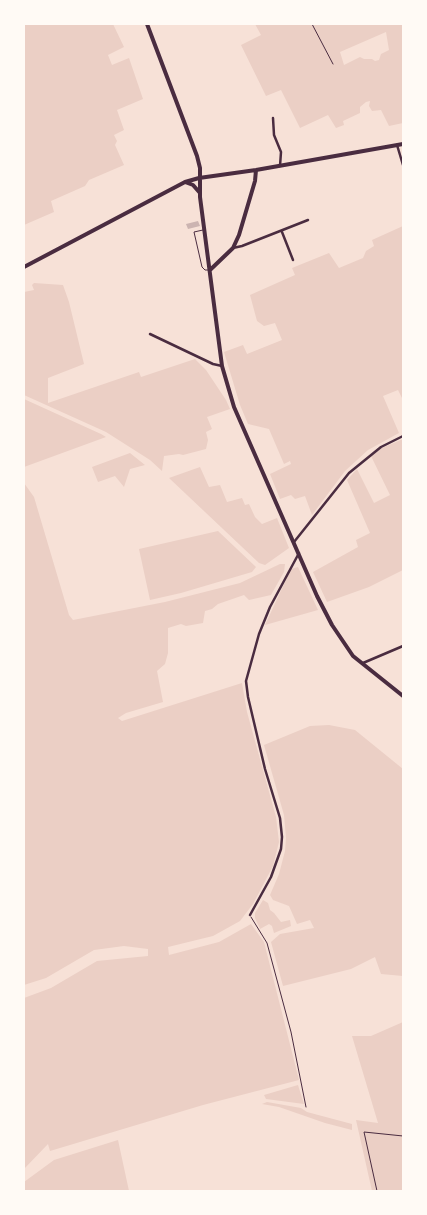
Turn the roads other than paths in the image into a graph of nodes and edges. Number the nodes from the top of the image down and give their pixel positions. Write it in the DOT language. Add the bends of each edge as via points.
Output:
graph roads {
  1 [pos="147,24"];
  2 [pos="273,118"];
  3 [pos="403,144"];
  4 [pos="397,145"];
  5 [pos="280,166"];
  6 [pos="403,166"];
  7 [pos="256,170"];
  8 [pos="199,178"];
  9 [pos="185,182"];
  10 [pos="200,193"];
  11 [pos="308,220"];
  12 [pos="205,230"];
  13 [pos="282,232"];
  14 [pos="233,248"];
  15 [pos="292,260"];
  16 [pos="24,266"];
  17 [pos="210,270"];
  18 [pos="150,334"];
  19 [pos="222,366"];
  20 [pos="403,436"];
  21 [pos="294,542"];
  22 [pos="298,553"];
  23 [pos="403,646"];
  24 [pos="362,664"];
  25 [pos="403,696"];
  26 [pos="250,915"];
  1 -- 8 [label="main road" via="197,156"];
  2 -- 5 [label="street" via="274,135 281,152"];
  3 -- 4 [label="main road"];
  4 -- 5 [label="main road"];
  4 -- 6 [label="street"];
  5 -- 7 [label="main road"];
  7 -- 8 [label="main road"];
  7 -- 14 [label="main road" via="244,221"];
  8 -- 9 [label="main road"];
  8 -- 10 [label="main road"];
  9 -- 10 [label="main road"];
  9 -- 16 [label="main road"];
  10 -- 12 [label="main road"];
  11 -- 13 [label="street"];
  12 -- 17 [label="main road"];
  12 -- 17 [label="lane" via="194,232 202,266 204,270"];
  13 -- 14 [label="street"];
  13 -- 15 [label="street"];
  14 -- 17 [label="main road"];
  17 -- 19 [label="main road"];
  18 -- 19 [label="street"];
  19 -- 21 [label="main road" via="234,408"];
  20 -- 21 [label="street" via="381,447 349,473"];
  21 -- 22 [label="main road"];
  22 -- 24 [label="main road" via="332,625"];
  22 -- 26 [label="street" via="259,634 246,681 282,837 281,850 270,877"];
  23 -- 24 [label="street"];
  24 -- 25 [label="main road"];
}
